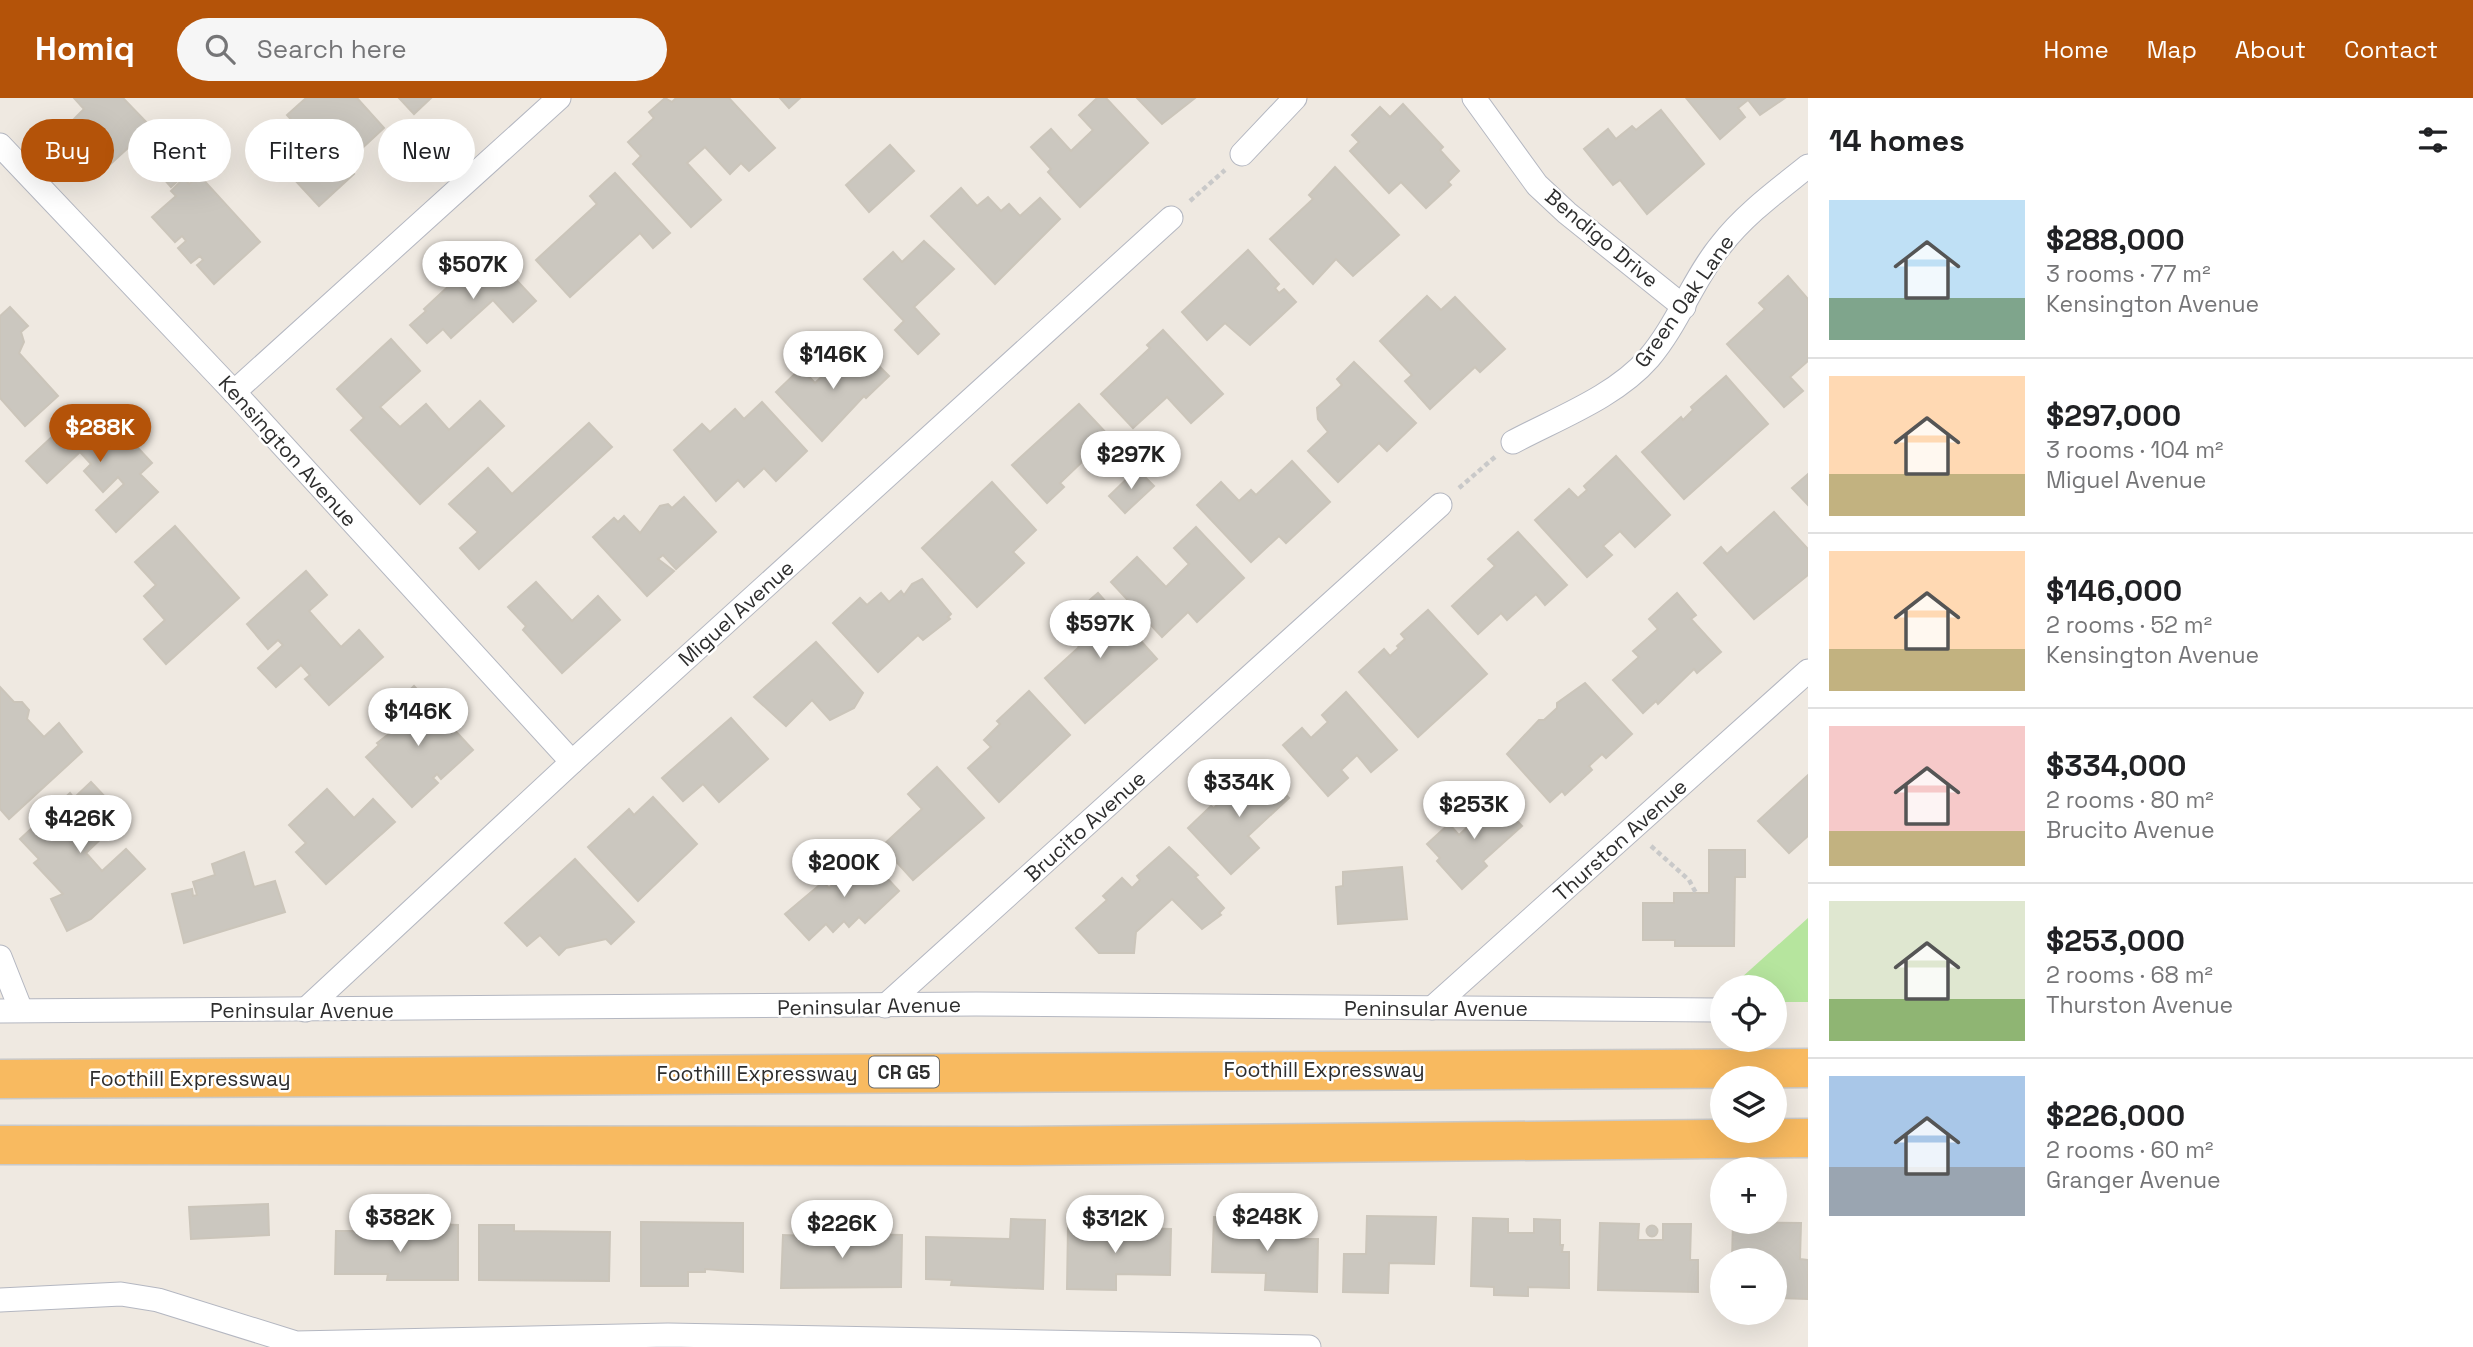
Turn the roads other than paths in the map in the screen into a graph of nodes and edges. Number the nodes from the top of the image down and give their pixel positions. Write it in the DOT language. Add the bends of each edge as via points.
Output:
graph roads {
  1 [pos="559,98"];
  2 [pos="1295,98"];
  3 [pos="1474,98"];
  4 [pos="0,145"];
  5 [pos="1242,154"];
  6 [pos="1808,166"];
  7 [pos="1171,218"];
  8 [pos="1684,307"];
  9 [pos="234,392"];
  10 [pos="1513,442"];
  11 [pos="1440,505"];
  12 [pos="1808,671"];
  13 [pos="572,762"];
  14 [pos="0,957"];
  15 [pos="885,1006"];
  16 [pos="1432,1008"];
  17 [pos="305,1010"];
  18 [pos="1710,1010"];
  19 [pos="10,1011"];
  20 [pos="1808,1068"];
  21 [pos="0,1079"];
  22 [pos="1808,1138"];
  23 [pos="0,1145"];
  24 [pos="0,1300"];
  25 [pos="667,1341"];
  26 [pos="296,1345"];
  27 [pos="1309,1347"];
  1 -- 9 [label="street"];
  2 -- 5 [label="street"];
  3 -- 8 [label="street, Bendigo Drive" via="1537,185"];
  4 -- 9 [label="street, Kensington Avenue"];
  6 -- 8 [label="street, Green Oak Lane" via="1749,213 1719,246"];
  7 -- 13 [label="street, Miguel Avenue"];
  8 -- 10 [label="street, Green Oak Lane" via="1649,358 1620,385"];
  9 -- 13 [label="street, Kensington Avenue"];
  11 -- 15 [label="street, Brucito Avenue"];
  12 -- 16 [label="street, Thurston Avenue"];
  13 -- 17 [label="street, Miguel Avenue"];
  14 -- 19 [label="street"];
  15 -- 16 [label="street, Peninsular Avenue"];
  15 -- 17 [label="street, Peninsular Avenue"];
  16 -- 18 [label="street, Peninsular Avenue"];
  17 -- 19 [label="street, Peninsular Avenue"];
  20 -- 21 [label="highway, Foothill Expressway / CR G5"];
  22 -- 23 [label="highway" via="1018,1146"];
  24 -- 26 [label="street" via="121,1294 158,1300"];
  25 -- 26 [label="street"];
  25 -- 27 [label="street"];
}
